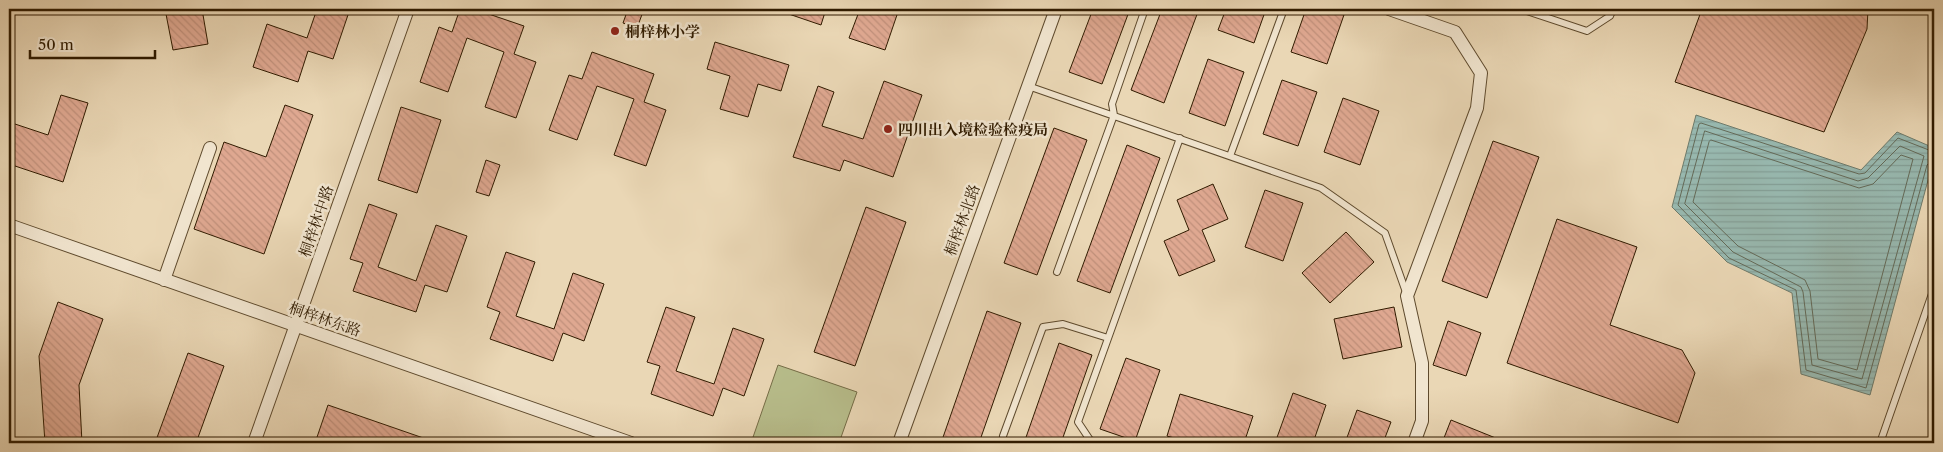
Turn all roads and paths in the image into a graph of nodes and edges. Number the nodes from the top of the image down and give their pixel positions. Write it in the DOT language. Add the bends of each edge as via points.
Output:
graph roads {
  1 [pos="408,9"];
  2 [pos="1056,9"];
  3 [pos="1145,9"];
  4 [pos="1284,9"];
  5 [pos="1389,9"];
  6 [pos="1521,9"];
  7 [pos="1613,9"];
  8 [pos="1028,86"];
  9 [pos="1114,115"];
  10 [pos="1180,138"];
  11 [pos="210,148"];
  12 [pos="1230,156"];
  13 [pos="9,225"];
  14 [pos="1057,272"];
  15 [pos="164,280"];
  16 [pos="1934,288"];
  17 [pos="1407,296"];
  18 [pos="297,327"];
  19 [pos="1108,338"];
  20 [pos="1003,436"];
  21 [pos="254,443"];
  22 [pos="631,443"];
  23 [pos="898,443"];
  24 [pos="1099,443"];
  25 [pos="1414,443"];
  26 [pos="1880,443"];
  1 -- 18 [label="street, 桐梓林中路"];
  2 -- 8 [label="street, 桐梓林北路"];
  3 -- 9 [label="lane" via="1112,104"];
  4 -- 12 [label="lane"];
  5 -- 17 [label="street" via="1455,32 1481,73 1476,108"];
  6 -- 7 [label="lane" via="1588,31 1610,16"];
  8 -- 9 [label="lane"];
  8 -- 23 [label="street, 桐梓林北路"];
  9 -- 10 [label="lane"];
  9 -- 14 [label="lane"];
  10 -- 12 [label="lane"];
  10 -- 19 [label="lane"];
  11 -- 15 [label="street"];
  12 -- 17 [label="lane" via="1321,188 1385,233"];
  13 -- 15 [label="street, 桐梓林东路"];
  15 -- 18 [label="street, 桐梓林东路"];
  16 -- 26 [label="lane"];
  17 -- 25 [label="street" via="1422,364 1422,421"];
  18 -- 21 [label="street, 桐梓林中路"];
  18 -- 22 [label="street, 桐梓林东路"];
  19 -- 20 [label="lane" via="1063,324 1043,327"];
  19 -- 24 [label="lane" via="1078,422 1090,440"];
}
